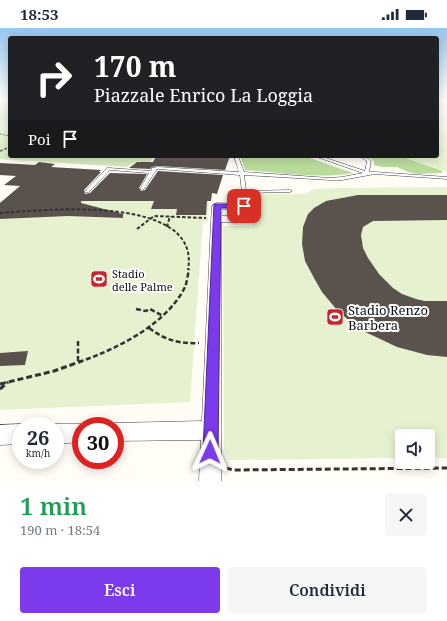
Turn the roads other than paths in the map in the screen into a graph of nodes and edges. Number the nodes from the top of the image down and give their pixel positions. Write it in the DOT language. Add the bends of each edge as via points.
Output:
graph roads {
  1 [pos="237,158"];
  2 [pos="322,158"];
  3 [pos="365,158"];
  4 [pos="152,172"];
  5 [pos="367,173"];
  6 [pos="242,174"];
  7 [pos="447,178"];
  8 [pos="142,189"];
  9 [pos="88,191"];
  10 [pos="290,191"];
  11 [pos="244,192"];
  12 [pos="244,206"];
  13 [pos="211,430"];
  14 [pos="124,432"];
  15 [pos="12,434"];
  16 [pos="0,435"];
  17 [pos="210,481"];
  1 -- 6 [label="lane"];
  2 -- 5 [label="lane"];
  3 -- 5 [label="lane" via="370,161"];
  4 -- 6 [label="lane" via="158,168"];
  4 -- 8 [label="lane"];
  4 -- 9 [label="lane" via="109,169"];
  5 -- 6 [label="lane" via="345,179"];
  5 -- 7 [label="lane"];
  6 -- 11 [label="lane"];
  10 -- 11 [label="lane"];
  11 -- 12 [label="lane"];
  12 -- 13 [label="street" via="217,206 211,219"];
  13 -- 14 [label="street"];
  13 -- 17 [label="street"];
  15 -- 16 [label="street"];
}
